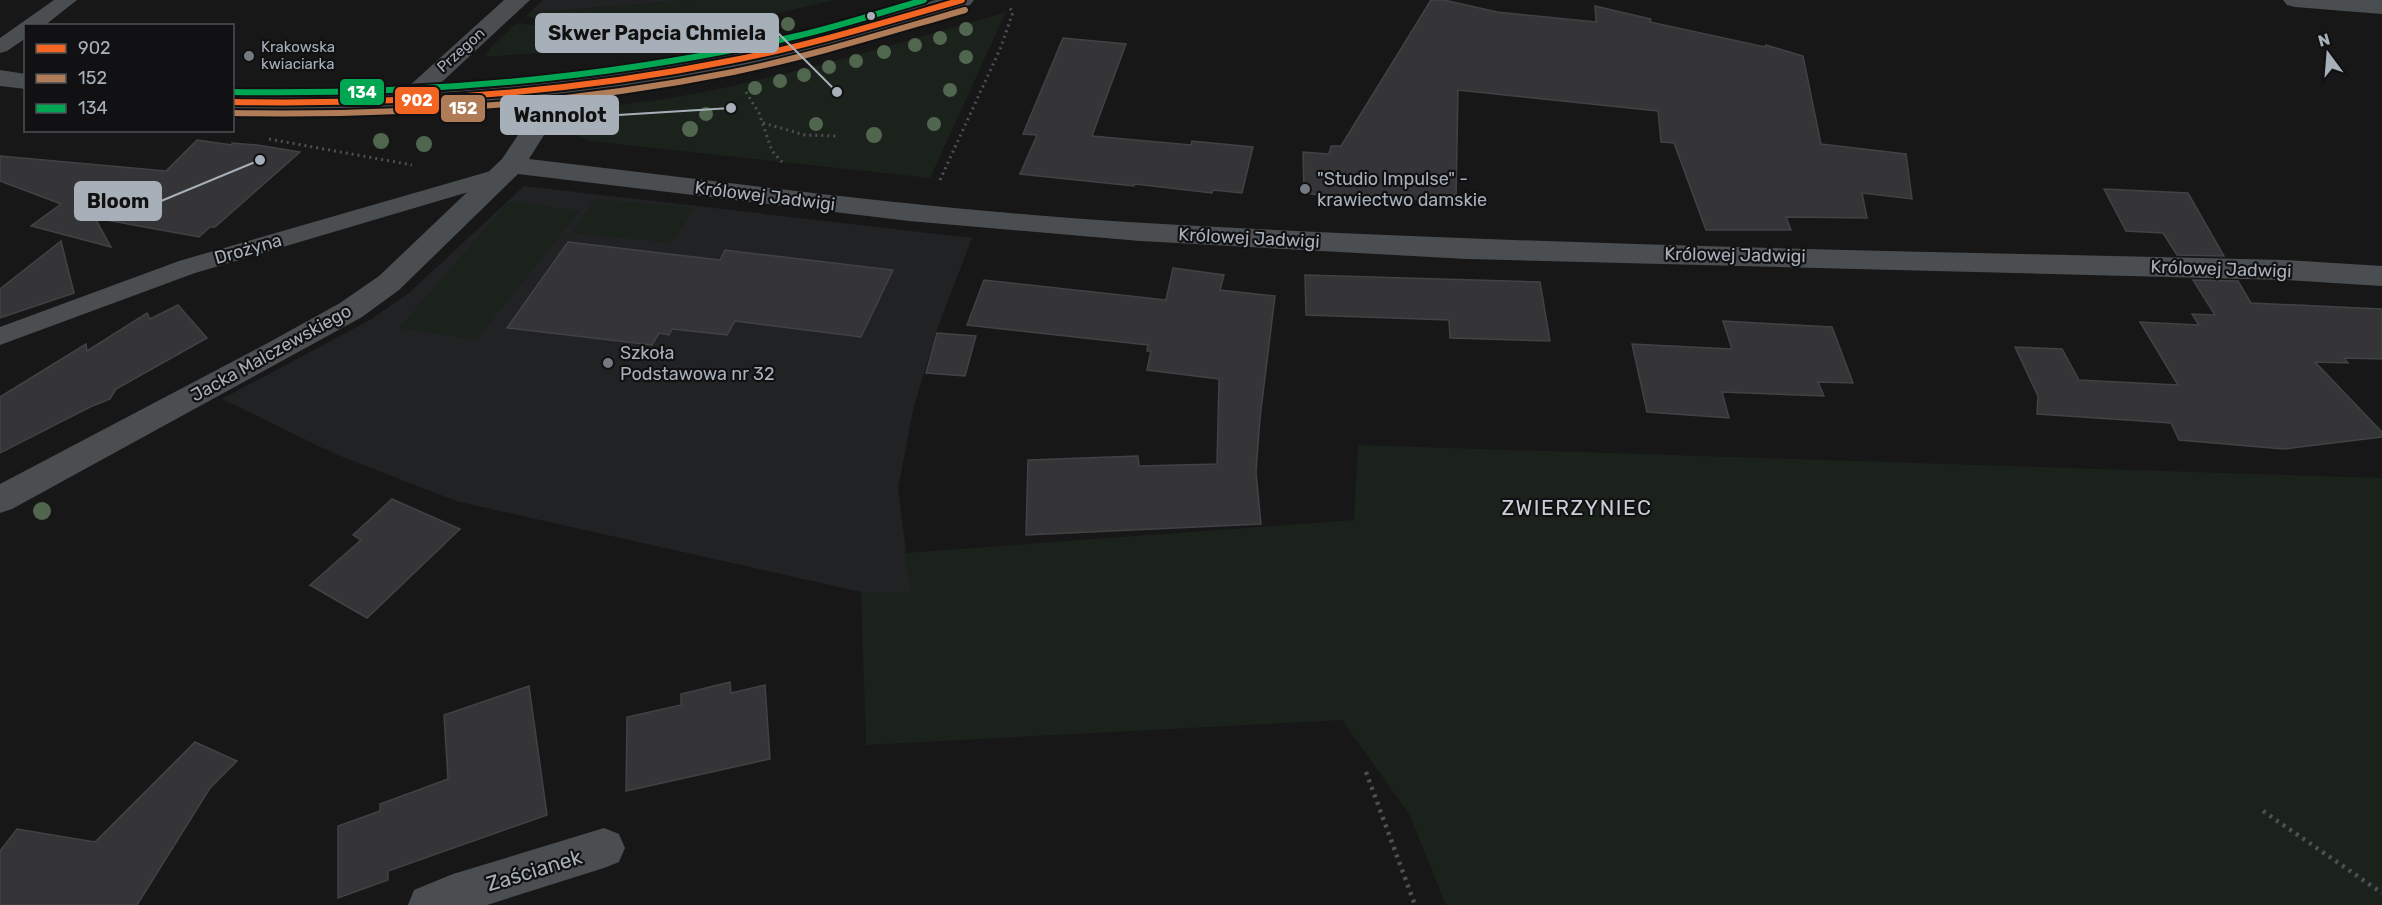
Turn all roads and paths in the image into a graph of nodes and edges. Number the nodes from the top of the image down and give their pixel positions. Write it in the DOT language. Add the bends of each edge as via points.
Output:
graph roads {
  1 [pos="67,0"];
  2 [pos="518,0"];
  3 [pos="962,0"];
  4 [pos="2295,0"];
  5 [pos="1008,6"];
  6 [pos="2382,7"];
  7 [pos="540,23"];
  8 [pos="33,24"];
  9 [pos="24,30"];
  10 [pos="0,47"];
  11 [pos="632,47"];
  12 [pos="0,78"];
  13 [pos="24,82"];
  14 [pos="743,88"];
  15 [pos="543,90"];
  16 [pos="234,102"];
  17 [pos="406,102"];
  18 [pos="762,123"];
  19 [pos="836,136"];
  20 [pos="264,138"];
  21 [pos="784,164"];
  22 [pos="413,165"];
  23 [pos="506,170"];
  24 [pos="936,189"];
  25 [pos="2382,276"];
  26 [pos="0,336"];
  27 [pos="0,500"];
  28 [pos="1366,772"];
  29 [pos="2263,811"];
  30 [pos="604,848"];
  31 [pos="2382,893"];
  32 [pos="429,905"];
  33 [pos="1415,905"];
  1 -- 8 [label="lane"];
  2 -- 17 [label="street, Przegon"];
  3 -- 15 [label="street" via="802,46 677,72"];
  4 -- 6 [label="street"];
  5 -- 24 [label="path" via="1013,12 1001,47"];
  7 -- 11 [label="path" via="633,41"];
  9 -- 10 [label="lane"];
  12 -- 13 [label="street"];
  14 -- 18 [label="path"];
  15 -- 17 [label="street"];
  15 -- 23 [label="street" via="531,135"];
  16 -- 17 [label="street"];
  18 -- 19 [label="path" via="806,135"];
  18 -- 21 [label="path" via="772,151"];
  20 -- 22 [label="path"];
  23 -- 25 [label="street, Królowej Jadwigi" via="1140,232 1467,249 2284,270"];
  23 -- 26 [label="lane, Drożyna" via="187,267"];
  23 -- 27 [label="street, Jacka Malczewskiego" via="389,283 351,310"];
  28 -- 33 [label="path"];
  29 -- 31 [label="path"];
  30 -- 32 [label="street, Zaścianek"];
}
